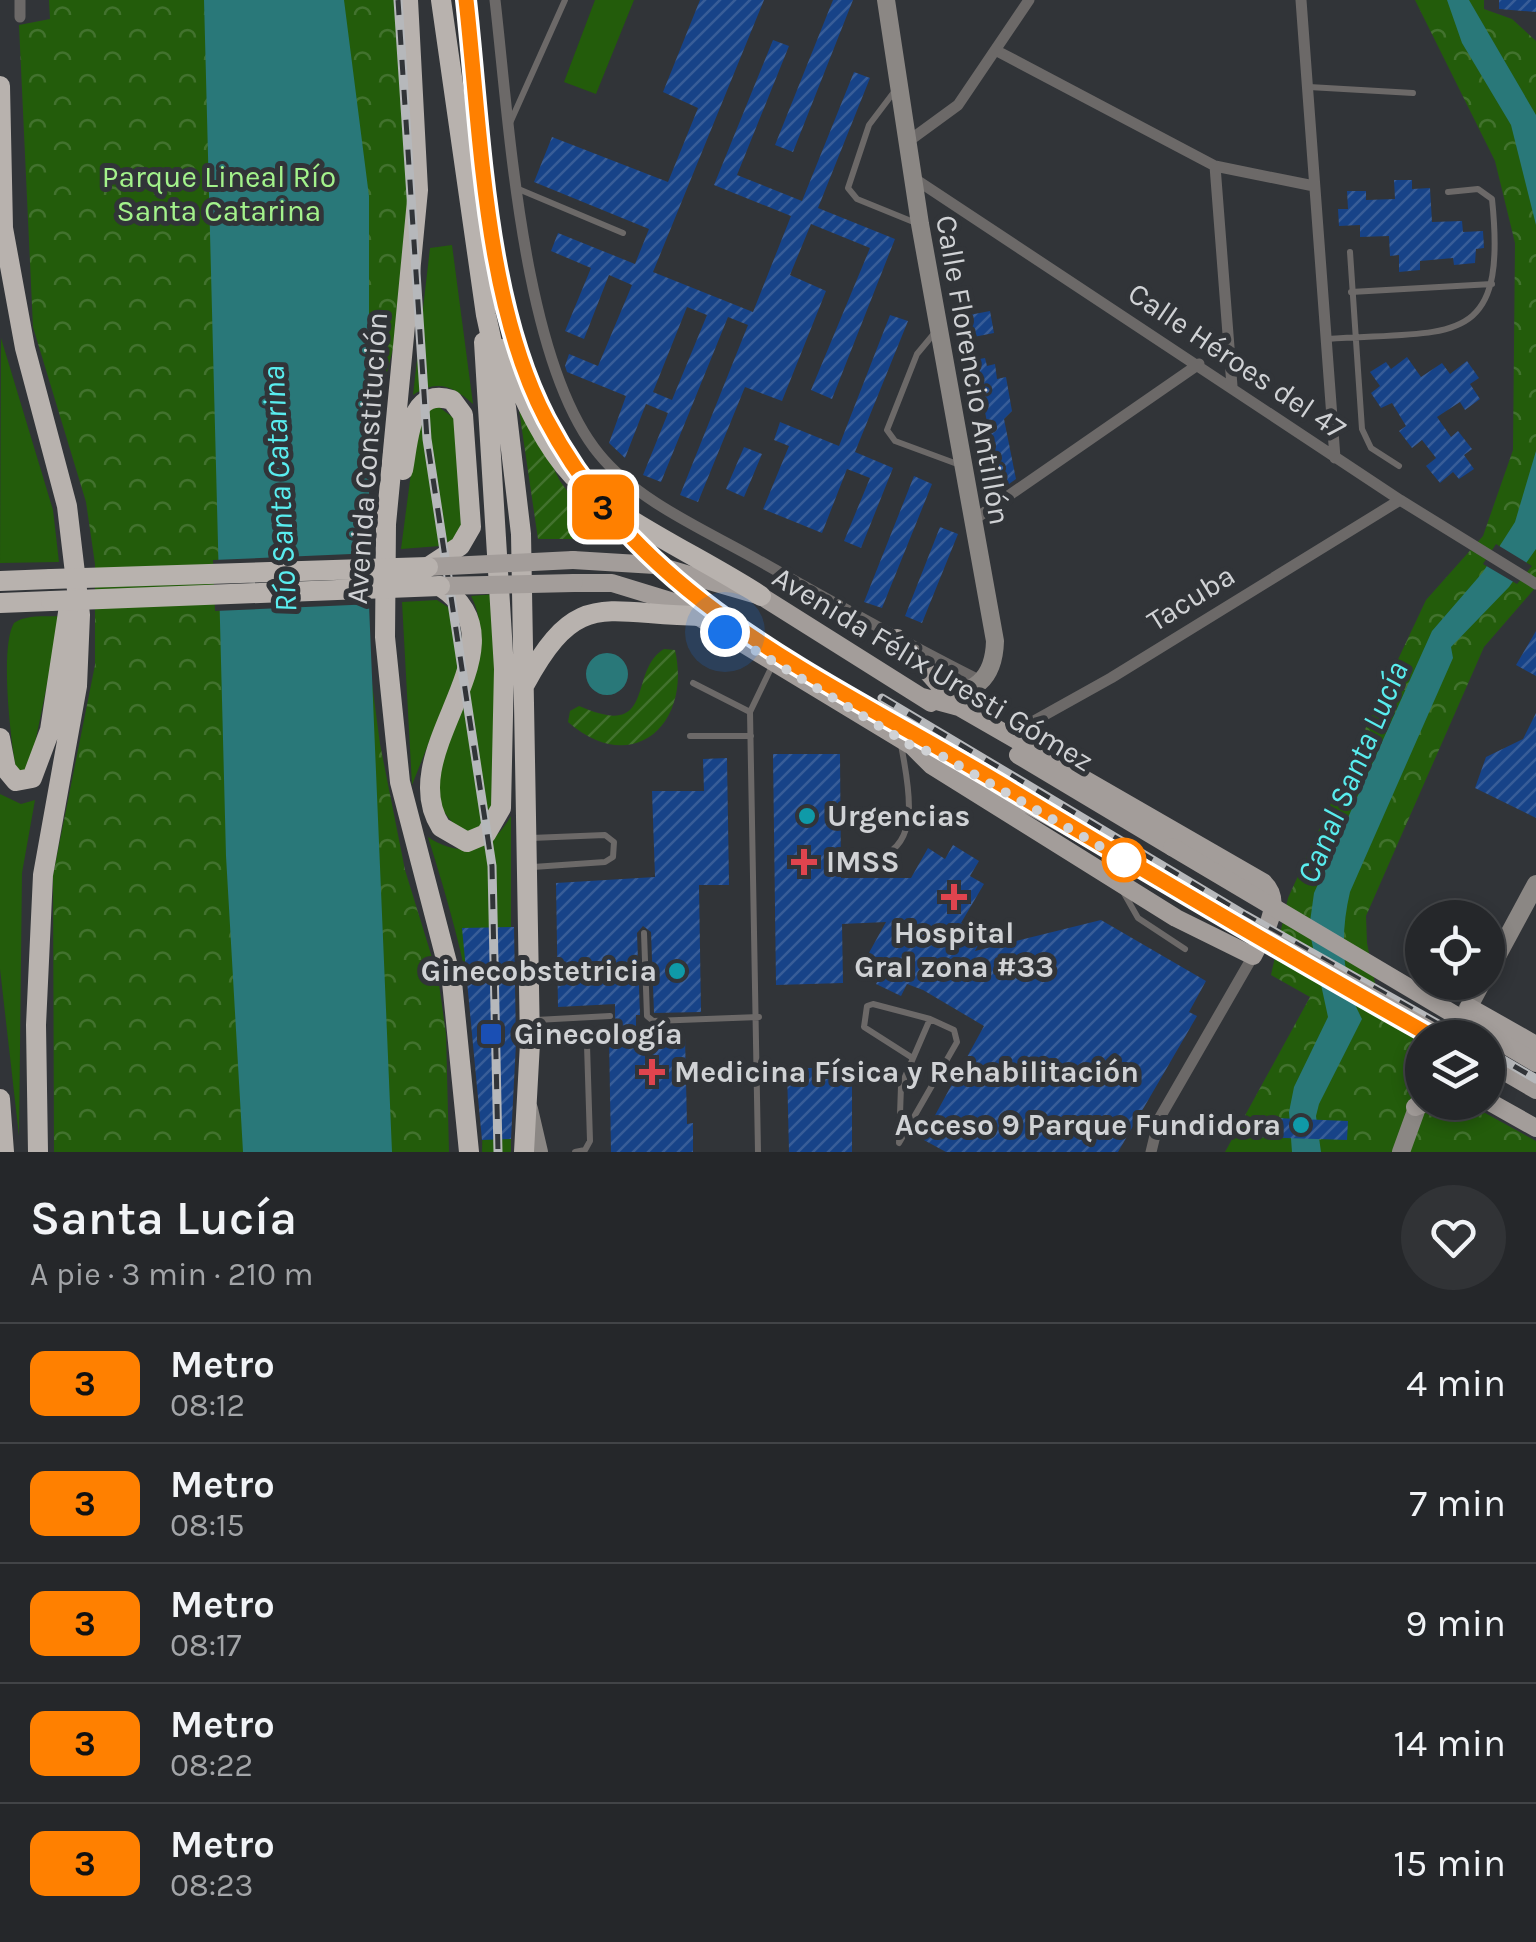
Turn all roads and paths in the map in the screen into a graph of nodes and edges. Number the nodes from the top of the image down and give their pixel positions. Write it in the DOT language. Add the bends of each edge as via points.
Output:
graph roads {
  1 [pos="20,0"];
  2 [pos="408,0"];
  3 [pos="441,0"];
  4 [pos="495,0"];
  5 [pos="565,0"];
  6 [pos="886,0"];
  7 [pos="1030,0"];
  8 [pos="1301,0"];
  9 [pos="20,17"];
  10 [pos="997,52"];
  11 [pos="0,86"];
  12 [pos="898,87"];
  13 [pos="1308,87"];
  14 [pos="1413,93"];
  15 [pos="509,124"];
  16 [pos="906,143"];
  17 [pos="1215,166"];
  18 [pos="912,177"];
  19 [pos="1314,186"];
  20 [pos="515,187"];
  21 [pos="1448,192"];
  22 [pos="920,224"];
  23 [pos="3,228"];
  24 [pos="622,234"];
  25 [pos="1350,252"];
  26 [pos="0,256"];
  27 [pos="1492,284"];
  28 [pos="1351,292"];
  29 [pos="486,315"];
  30 [pos="938,329"];
  31 [pos="1353,337"];
  32 [pos="1326,340"];
  33 [pos="1199,364"];
  34 [pos="1232,386"];
  35 [pos="1335,458"];
  36 [pos="962,466"];
  37 [pos="1399,466"];
  38 [pos="1400,500"];
  39 [pos="972,521"];
  40 [pos="386,524"];
  41 [pos="73,540"];
  42 [pos="428,566"];
  43 [pos="0,581"];
  44 [pos="1536,584"];
  45 [pos="440,586"];
  46 [pos="761,596"];
  47 [pos="9,603"];
  48 [pos="700,616"];
  49 [pos="0,619"];
  50 [pos="897,638"];
  51 [pos="774,663"];
  52 [pos="983,682"];
  53 [pos="693,683"];
  54 [pos="524,686"];
  55 [pos="954,708"];
  56 [pos="750,712"];
  57 [pos="690,736"];
  58 [pos="751,736"];
  59 [pos="1007,736"];
  60 [pos="0,738"];
  61 [pos="906,742"];
  62 [pos="526,838"];
  63 [pos="848,860"];
  64 [pos="526,867"];
  65 [pos="1118,882"];
  66 [pos="1536,884"];
  67 [pos="644,933"];
  68 [pos="1505,941"];
  69 [pos="1186,949"];
  70 [pos="1253,956"];
  71 [pos="1473,1000"];
  72 [pos="1469,1007"];
  73 [pos="610,1016"];
  74 [pos="758,1017"];
  75 [pos="530,1020"];
  76 [pos="930,1020"];
  77 [pos="1412,1020"];
  78 [pos="1462,1020"];
  79 [pos="1519,1035"];
  80 [pos="1505,1040"];
  81 [pos="530,1043"];
  82 [pos="1536,1045"];
  83 [pos="911,1057"];
  84 [pos="1536,1063"];
  85 [pos="1505,1071"];
  86 [pos="1536,1090"];
  87 [pos="0,1099"];
  88 [pos="527,1101"];
  89 [pos="1505,1111"];
  90 [pos="1414,1120"];
  91 [pos="1536,1128"];
  92 [pos="898,1144"];
  93 [pos="4,1152"];
  94 [pos="38,1152"];
  95 [pos="470,1152"];
  96 [pos="524,1152"];
  97 [pos="539,1152"];
  98 [pos="576,1152"];
  99 [pos="758,1152"];
  100 [pos="904,1152"];
  101 [pos="1151,1152"];
  102 [pos="1401,1152"];
  1 -- 9 [label="street"];
  2 -- 40 [label="highway, Avenida Constitución" via="418,190"];
  3 -- 29 [label="highway"];
  4 -- 15 [label="street"];
  5 -- 15 [label="lane"];
  6 -- 12 [label="street, Calle Florencio Antillón"];
  7 -- 10 [label="street"];
  8 -- 13 [label="street"];
  10 -- 16 [label="street" via="958,104"];
  10 -- 17 [label="street"];
  11 -- 23 [label="highway"];
  12 -- 16 [label="street, Calle Florencio Antillón"];
  12 -- 22 [label="lane" via="868,125 848,188 857,199"];
  13 -- 14 [label="lane"];
  13 -- 19 [label="street"];
  15 -- 20 [label="street"];
  16 -- 18 [label="street, Calle Florencio Antillón"];
  17 -- 19 [label="street"];
  17 -- 34 [label="street"];
  18 -- 22 [label="street, Calle Florencio Antillón"];
  18 -- 33 [label="street, Calle Héroes del 47"];
  19 -- 32 [label="street"];
  20 -- 24 [label="lane"];
  20 -- 50 [label="street" via="533,286 561,383 600,456 687,520"];
  21 -- 27 [label="lane" via="1484,190 1492,199"];
  22 -- 30 [label="street, Calle Florencio Antillón"];
  23 -- 26 [label="highway"];
  23 -- 41 [label="highway"];
  25 -- 28 [label="lane"];
  27 -- 28 [label="lane"];
  27 -- 31 [label="lane" via="1480,313 1460,326"];
  28 -- 31 [label="lane"];
  29 -- 45 [label="highway" via="484,386 504,669 501,808 486,834 468,842 441,827 428,788 472,648 466,610"];
  29 -- 46 [label="highway" via="572,475"];
  29 -- 54 [label="highway" via="515,472"];
  30 -- 36 [label="street, Calle Florencio Antillón"];
  30 -- 36 [label="lane" via="917,354 887,430 895,441"];
  31 -- 32 [label="lane"];
  31 -- 37 [label="lane" via="1365,439"];
  32 -- 35 [label="street"];
  33 -- 34 [label="street, Calle Héroes del 47"];
  33 -- 39 [label="street"];
  34 -- 35 [label="street, Calle Héroes del 47"];
  35 -- 38 [label="street, Calle Héroes del 47"];
  36 -- 39 [label="street, Calle Florencio Antillón"];
  38 -- 44 [label="street, Calle Héroes del 47"];
  38 -- 59 [label="street, Tacuba"];
  39 -- 52 [label="street, Calle Florencio Antillón" via="996,641"];
  40 -- 42 [label="highway" via="420,404 452,400 462,414 470,527 460,546"];
  40 -- 95 [label="highway, Avenida Constitución" via="392,727 410,828 452,982"];
  41 -- 60 [label="highway" via="59,684 32,778 10,776"];
  41 -- 94 [label="highway" via="80,664 43,875"];
  42 -- 43 [label="highway, Avenida Félix Uresti Gómez, bridge"];
  42 -- 46 [label="main road, Avenida Félix Uresti Gómez, bridge" via="656,564"];
  45 -- 47 [label="highway, bridge"];
  45 -- 48 [label="main road, bridge" via="612,582"];
  46 -- 55 [label="main road, Avenida Félix Uresti Gómez" via="922,697"];
  47 -- 49 [label="highway"];
  48 -- 51 [label="main road"];
  48 -- 54 [label="highway" via="609,610 575,618 550,640"];
  50 -- 52 [label="street"];
  50 -- 55 [label="main road"];
  51 -- 56 [label="lane"];
  51 -- 61 [label="main road"];
  52 -- 55 [label="street"];
  53 -- 56 [label="lane"];
  54 -- 62 [label="highway"];
  55 -- 59 [label="main road"];
  55 -- 84 [label="main road, Avenida Félix Uresti Gómez, bridge"];
  56 -- 58 [label="lane"];
  57 -- 58 [label="lane"];
  58 -- 74 [label="lane"];
  59 -- 70 [label="main road" via="1270,888 1274,905"];
  61 -- 63 [label="lane" via="907,824 884,856"];
  61 -- 65 [label="main road" via="931,765"];
  61 -- 77 [label="main road, bridge" via="942,756"];
  62 -- 64 [label="highway"];
  62 -- 64 [label="lane" via="605,835 612,838 614,854 605,862"];
  64 -- 75 [label="highway"];
  65 -- 69 [label="lane" via="1138,918"];
  65 -- 70 [label="main road"];
  66 -- 68 [label="street"];
  67 -- 74 [label="lane" via="647,1016 653,1021"];
  70 -- 101 [label="street" via="1159,1119"];
  71 -- 72 [label="street"];
  72 -- 78 [label="street"];
  72 -- 79 [label="main road"];
  73 -- 75 [label="lane"];
  74 -- 99 [label="lane"];
  75 -- 81 [label="highway"];
  76 -- 83 [label="lane"];
  76 -- 83 [label="lane" via="867,1006 864,1027"];
  76 -- 92 [label="lane" via="954,1030 957,1042"];
  79 -- 80 [label="main road"];
  79 -- 82 [label="main road"];
  81 -- 88 [label="highway"];
  81 -- 98 [label="lane" via="573,1035 587,1045 590,1141"];
  83 -- 92 [label="lane" via="901,1086"];
  85 -- 86 [label="main road"];
  87 -- 93 [label="highway"];
  88 -- 96 [label="highway"];
  88 -- 97 [label="street"];
  89 -- 91 [label="main road"];
  90 -- 102 [label="street"];
  92 -- 100 [label="lane"];
}
